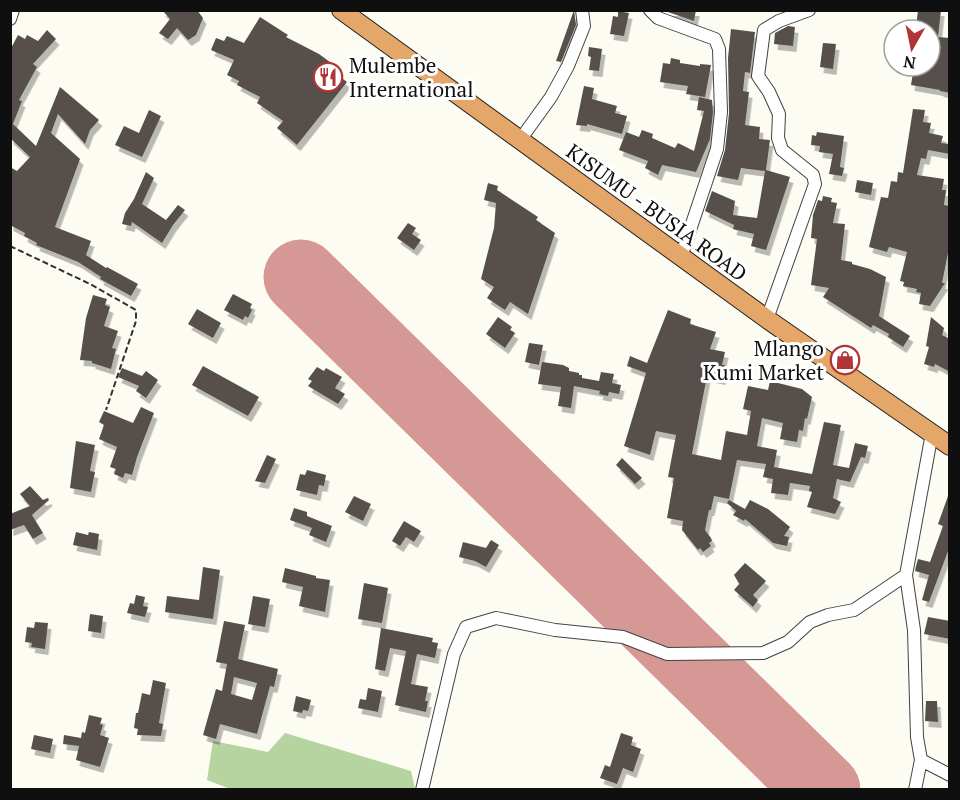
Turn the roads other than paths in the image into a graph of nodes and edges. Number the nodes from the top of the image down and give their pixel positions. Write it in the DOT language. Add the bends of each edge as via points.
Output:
graph roads {
  1 [pos="13,10"];
  2 [pos="341,10"];
  3 [pos="582,10"];
  4 [pos="650,10"];
  5 [pos="809,10"];
  6 [pos="10,19"];
  7 [pos="520,140"];
  8 [pos="681,257"];
  9 [pos="767,319"];
  10 [pos="932,433"];
  11 [pos="950,446"];
  12 [pos="906,575"];
  13 [pos="921,760"];
  14 [pos="950,775"];
  15 [pos="422,789"];
  16 [pos="915,789"];
  1 -- 6 [label="street"];
  2 -- 7 [label="highway, KISUMU - BUSIA ROAD"];
  3 -- 7 [label="street" via="584,26 568,66"];
  4 -- 8 [label="street" via="658,18 715,39 719,50 721,112 717,149"];
  5 -- 9 [label="street" via="764,30 758,76 779,114 778,138 782,150 813,175 815,184"];
  7 -- 8 [label="highway, KISUMU - BUSIA ROAD"];
  8 -- 9 [label="highway, KISUMU - BUSIA ROAD"];
  9 -- 10 [label="highway, KISUMU - BUSIA ROAD"];
  10 -- 11 [label="highway, KISUMU - BUSIA ROAD"];
  10 -- 12 [label="street"];
  12 -- 13 [label="street" via="914,630"];
  12 -- 15 [label="street" via="854,610 810,622 788,642 763,653 666,654 623,637 555,630 496,618 466,627 454,654"];
  13 -- 14 [label="street"];
  13 -- 16 [label="street"];
}
